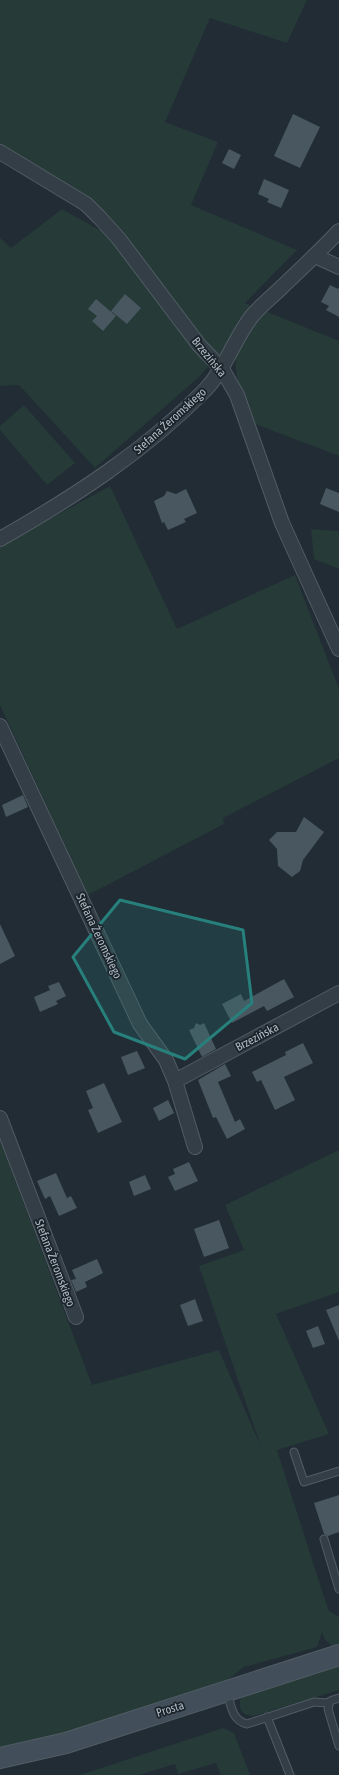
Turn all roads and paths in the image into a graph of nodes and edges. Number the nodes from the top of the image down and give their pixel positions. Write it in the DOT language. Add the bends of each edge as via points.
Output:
graph roads {
  1 [pos="0,152"];
  2 [pos="339,231"];
  3 [pos="315,256"];
  4 [pos="339,267"];
  5 [pos="222,368"];
  6 [pos="0,539"];
  7 [pos="339,649"];
  8 [pos="0,726"];
  9 [pos="339,993"];
  10 [pos="175,1081"];
  11 [pos="0,1118"];
  12 [pos="195,1147"];
  13 [pos="76,1317"];
  14 [pos="294,1452"];
  15 [pos="339,1471"];
  16 [pos="324,1539"];
  17 [pos="339,1590"];
  18 [pos="339,1654"];
  19 [pos="226,1691"];
  20 [pos="339,1698"];
  21 [pos="328,1703"];
  22 [pos="267,1717"];
  23 [pos="339,1746"];
  24 [pos="0,1758"];
  25 [pos="290,1775"];
  1 -- 5 [label="street, Brzezińska" via="86,204 119,239 199,345"];
  2 -- 3 [label="street, Stefana Żeromskiego"];
  3 -- 4 [label="street"];
  3 -- 5 [label="street, Stefana Żeromskiego" via="254,314 240,333"];
  5 -- 6 [label="street, Stefana Żeromskiego" via="213,381 179,415 135,454 46,514"];
  5 -- 7 [label="street, Brzezińska" via="236,395 282,523"];
  8 -- 10 [label="street, Stefana Żeromskiego" via="140,1024 166,1060"];
  9 -- 10 [label="street, Brzezińska"];
  10 -- 12 [label="street, Stefana Żeromskiego"];
  11 -- 13 [label="street, Stefana Żeromskiego"];
  14 -- 15 [label="lane" via="304,1482"];
  16 -- 17 [label="lane"];
  18 -- 19 [label="main road, Prosta"];
  19 -- 22 [label="lane" via="235,1717 240,1722 251,1723"];
  19 -- 24 [label="main road, Prosta" via="66,1743"];
  20 -- 21 [label="lane"];
  21 -- 22 [label="lane" via="314,1702"];
  21 -- 23 [label="lane"];
  22 -- 25 [label="lane"];
}
